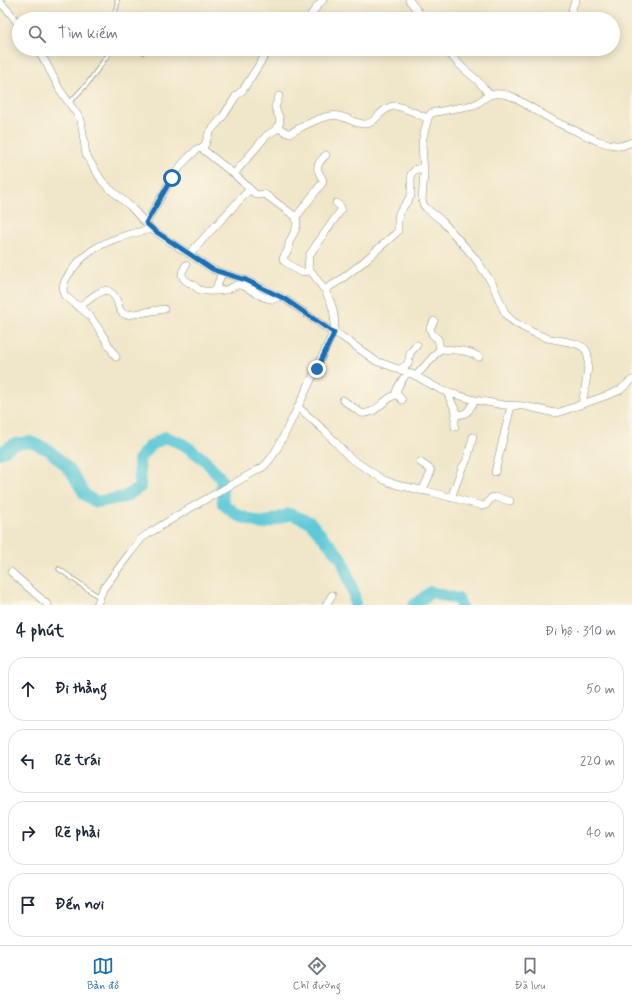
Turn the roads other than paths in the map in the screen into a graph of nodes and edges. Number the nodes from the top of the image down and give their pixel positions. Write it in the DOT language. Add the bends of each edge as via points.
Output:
graph roads {
  1 [pos="117,0"];
  2 [pos="322,0"];
  3 [pos="409,0"];
  4 [pos="576,0"];
  5 [pos="0,2"];
  6 [pos="115,12"];
  7 [pos="313,12"];
  8 [pos="418,12"];
  9 [pos="573,12"];
  10 [pos="12,14"];
  11 [pos="41,56"];
  12 [pos="107,56"];
  13 [pos="264,56"];
  14 [pos="451,56"];
  15 [pos="490,95"];
  16 [pos="279,96"];
  17 [pos="69,103"];
  18 [pos="428,118"];
  19 [pos="278,128"];
  20 [pos="632,142"];
  21 [pos="201,148"];
  22 [pos="326,154"];
  23 [pos="424,168"];
  24 [pos="234,174"];
  25 [pos="250,189"];
  26 [pos="336,203"];
  27 [pos="296,217"];
  28 [pos="149,226"];
  29 [pos="189,254"];
  30 [pos="186,265"];
  31 [pos="308,271"];
  32 [pos="222,273"];
  33 [pos="326,290"];
  34 [pos="215,291"];
  35 [pos="280,296"];
  36 [pos="79,307"];
  37 [pos="164,310"];
  38 [pos="434,321"];
  39 [pos="334,333"];
  40 [pos="417,345"];
  41 [pos="440,349"];
  42 [pos="116,357"];
  43 [pos="479,357"];
  44 [pos="399,370"];
  45 [pos="407,372"];
  46 [pos="416,376"];
  47 [pos="632,380"];
  48 [pos="447,392"];
  49 [pos="343,400"];
  50 [pos="475,400"];
  51 [pos="582,404"];
  52 [pos="511,406"];
  53 [pos="298,407"];
  54 [pos="456,416"];
  55 [pos="455,427"];
  56 [pos="473,437"];
  57 [pos="420,462"];
  58 [pos="495,472"];
  59 [pos="422,491"];
  60 [pos="450,498"];
  61 [pos="510,501"];
  62 [pos="60,569"];
  63 [pos="10,572"];
  64 [pos="332,595"];
  65 [pos="99,597"];
  66 [pos="48,605"];
  67 [pos="97,605"];
  68 [pos="326,605"];
  1 -- 6 [label="lane"];
  2 -- 7 [label="street"];
  3 -- 8 [label="street"];
  4 -- 9 [label="street"];
  5 -- 10 [label="street"];
  11 -- 17 [label="street"];
  12 -- 17 [label="lane" via="88,83"];
  13 -- 21 [label="street" via="243,90 209,133 205,145"];
  14 -- 15 [label="street"];
  15 -- 18 [label="street" via="477,104 431,113"];
  15 -- 20 [label="street" via="509,95 556,122 598,141 622,146"];
  16 -- 19 [label="street" via="275,107 280,116"];
  17 -- 28 [label="street" via="81,120 86,155 91,164 105,185"];
  18 -- 19 [label="street" via="394,106 389,107 368,124 334,116 317,120 290,133"];
  18 -- 23 [label="street" via="422,137"];
  19 -- 24 [label="street" via="266,136"];
  21 -- 24 [label="street"];
  21 -- 28 [label="street" via="197,148 172,178"];
  22 -- 27 [label="street" via="318,167 323,182"];
  23 -- 33 [label="street" via="416,169 411,174 411,196 400,212 399,228 396,233"];
  23 -- 51 [label="street" via="424,207 442,221 475,258 492,283 506,316 534,334 578,345 586,350 587,377"];
  24 -- 25 [label="street"];
  25 -- 27 [label="street" via="256,194 264,194"];
  25 -- 29 [label="street"];
  26 -- 31 [label="street" via="341,210 309,256"];
  27 -- 31 [label="street" via="296,231 283,259 300,272"];
  28 -- 29 [label="street"];
  28 -- 36 [label="street" via="91,251 68,275 63,284 64,295"];
  29 -- 32 [label="street"];
  30 -- 34 [label="street" via="182,274 187,282 199,290"];
  31 -- 33 [label="street" via="313,273"];
  32 -- 34 [label="street"];
  32 -- 35 [label="street" via="246,280"];
  33 -- 39 [label="street" via="331,302"];
  34 -- 35 [label="street" via="229,290 239,285 271,298"];
  35 -- 39 [label="street"];
  36 -- 37 [label="street" via="103,290 107,290 116,297 124,314"];
  36 -- 42 [label="street" via="89,315"];
  38 -- 41 [label="street" via="430,328 438,339"];
  39 -- 44 [label="street" via="376,361"];
  39 -- 53 [label="street"];
  40 -- 44 [label="street" via="410,352 408,364"];
  41 -- 43 [label="street" via="474,353"];
  41 -- 46 [label="street"];
  44 -- 45 [label="street"];
  45 -- 46 [label="street"];
  45 -- 49 [label="street" via="397,388 396,393 400,397 391,396 369,413 361,413"];
  46 -- 48 [label="street"];
  47 -- 51 [label="street" via="620,390"];
  48 -- 50 [label="street"];
  48 -- 54 [label="street"];
  50 -- 52 [label="street"];
  50 -- 54 [label="street" via="465,415"];
  51 -- 52 [label="street" via="558,412"];
  52 -- 58 [label="street"];
  53 -- 59 [label="street" via="350,458 387,482"];
  53 -- 65 [label="street" via="279,444 263,467 142,538"];
  54 -- 55 [label="street"];
  56 -- 60 [label="street"];
  57 -- 59 [label="street" via="431,472"];
  59 -- 60 [label="street"];
  60 -- 61 [label="street" via="483,506 495,497"];
  62 -- 65 [label="lane"];
  63 -- 66 [label="street"];
  64 -- 68 [label="street"];
  65 -- 67 [label="street"];
}
